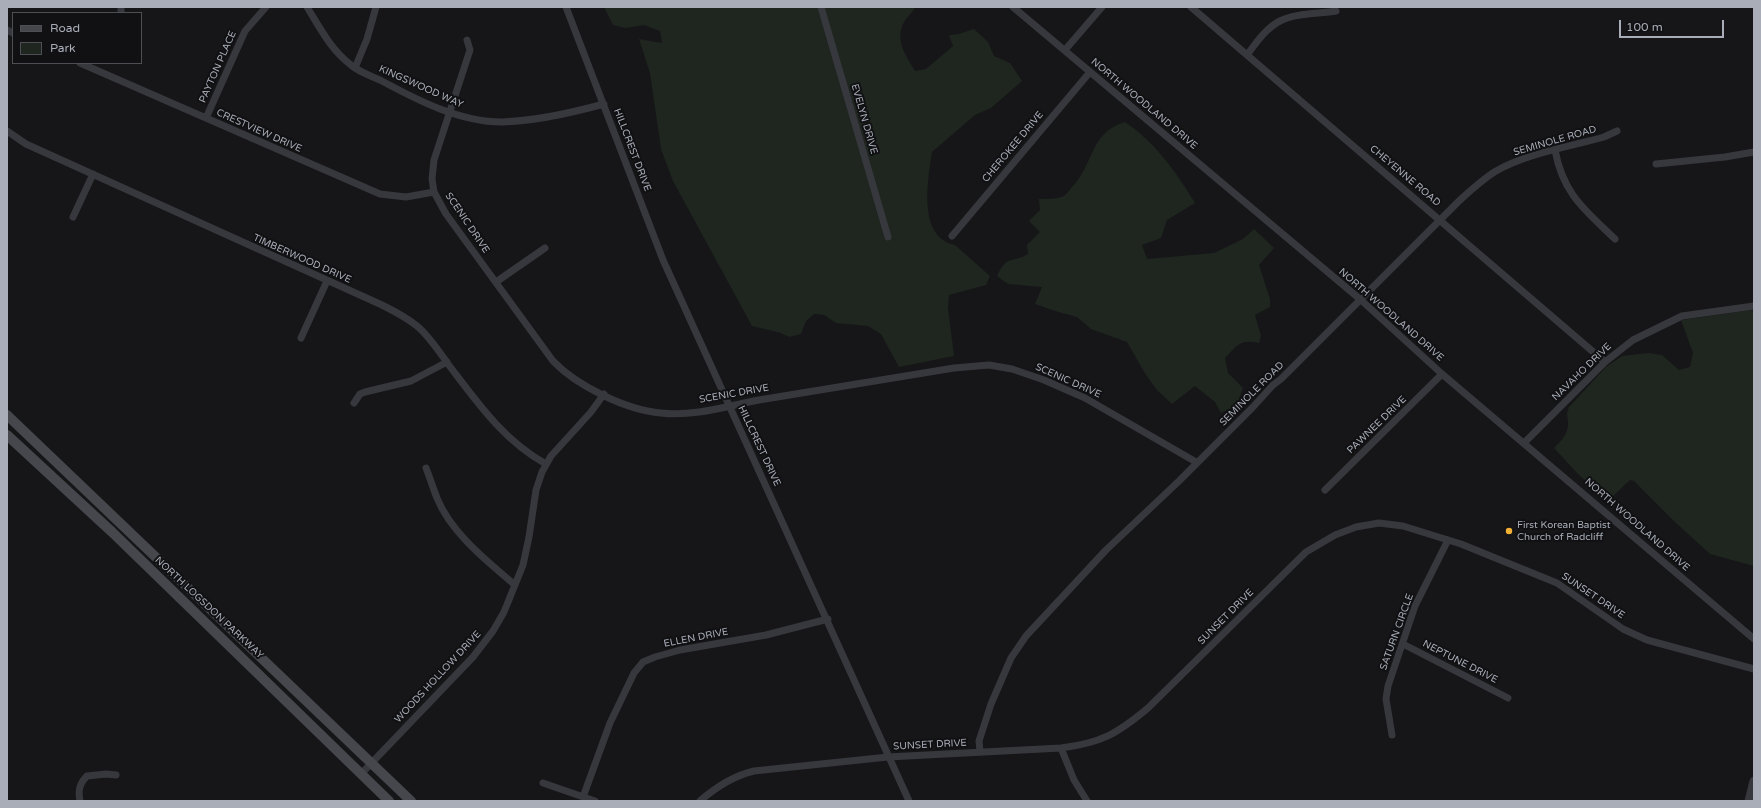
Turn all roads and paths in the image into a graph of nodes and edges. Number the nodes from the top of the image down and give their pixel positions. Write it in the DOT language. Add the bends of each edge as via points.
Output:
graph roads {
  1 [pos="266,7"];
  2 [pos="307,7"];
  3 [pos="376,7"];
  4 [pos="566,7"];
  5 [pos="821,7"];
  6 [pos="1013,7"];
  7 [pos="1102,7"];
  8 [pos="1191,7"];
  9 [pos="1336,11"];
  10 [pos="467,40"];
  11 [pos="1065,50"];
  12 [pos="1247,55"];
  13 [pos="85,64"];
  14 [pos="96,66"];
  15 [pos="356,68"];
  16 [pos="1090,72"];
  17 [pos="604,104"];
  18 [pos="449,112"];
  19 [pos="206,118"];
  20 [pos="7,131"];
  21 [pos="1617,131"];
  22 [pos="1556,150"];
  23 [pos="1754,152"];
  24 [pos="1656,164"];
  25 [pos="93,174"];
  26 [pos="434,192"];
  27 [pos="73,217"];
  28 [pos="1441,220"];
  29 [pos="952,236"];
  30 [pos="888,237"];
  31 [pos="1615,239"];
  32 [pos="545,248"];
  33 [pos="327,281"];
  34 [pos="496,282"];
  35 [pos="1361,300"];
  36 [pos="1754,306"];
  37 [pos="301,338"];
  38 [pos="447,362"];
  39 [pos="1605,362"];
  40 [pos="1442,374"];
  41 [pos="604,394"];
  42 [pos="354,403"];
  43 [pos="730,407"];
  44 [pos="7,415"];
  45 [pos="7,435"];
  46 [pos="1524,443"];
  47 [pos="1196,462"];
  48 [pos="546,464"];
  49 [pos="426,468"];
  50 [pos="76,480"];
  51 [pos="65,490"];
  52 [pos="1325,490"];
  53 [pos="1448,540"];
  54 [pos="515,585"];
  55 [pos="209,608"];
  56 [pos="199,618"];
  57 [pos="828,619"];
  58 [pos="1754,638"];
  59 [pos="1403,644"];
  60 [pos="1754,669"];
  61 [pos="1508,698"];
  62 [pos="1392,735"];
  63 [pos="1060,748"];
  64 [pos="980,752"];
  65 [pos="888,757"];
  66 [pos="370,762"];
  67 [pos="361,774"];
  68 [pos="116,776"];
  69 [pos="1754,781"];
  70 [pos="543,783"];
  71 [pos="583,797"];
  72 [pos="80,801"];
  73 [pos="390,801"];
  74 [pos="411,801"];
  75 [pos="595,801"];
  76 [pos="700,801"];
  77 [pos="909,801"];
  78 [pos="1086,801"];
  79 [pos="1749,801"];
  1 -- 19 [label="street, PAYTON PLACE" via="245,31"];
  2 -- 15 [label="street, KINGSWOOD WAY" via="329,43"];
  3 -- 15 [label="street"];
  4 -- 17 [label="street, HILLCREST DRIVE"];
  5 -- 30 [label="street, EVELYN DRIVE"];
  6 -- 11 [label="street, NORTH WOODLAND DRIVE"];
  7 -- 11 [label="street"];
  8 -- 12 [label="street, CHEYENNE ROAD"];
  9 -- 12 [label="street" via="1280,21 1268,30"];
  10 -- 18 [label="street, SCENIC DRIVE" via="470,50"];
  11 -- 16 [label="street, NORTH WOODLAND DRIVE"];
  12 -- 28 [label="street, CHEYENNE ROAD"];
  13 -- 14 [label="street, CRESTVIEW DRIVE"];
  14 -- 19 [label="street, CRESTVIEW DRIVE"];
  15 -- 18 [label="street, KINGSWOOD WAY"];
  16 -- 29 [label="street, CHEROKEE DRIVE"];
  16 -- 35 [label="street, NORTH WOODLAND DRIVE"];
  17 -- 18 [label="street, KINGSWOOD WAY" via="535,119 502,122 478,120"];
  17 -- 43 [label="street, HILLCREST DRIVE" via="664,260"];
  18 -- 26 [label="street, SCENIC DRIVE" via="432,169"];
  19 -- 26 [label="street, CRESTVIEW DRIVE" via="380,194 406,197"];
  20 -- 25 [label="street, TIMBERWOOD DRIVE" via="26,144"];
  21 -- 22 [label="street, SEMINOLE ROAD"];
  22 -- 28 [label="street, SEMINOLE ROAD" via="1519,161 1495,172 1467,194"];
  22 -- 31 [label="street" via="1570,193"];
  23 -- 24 [label="street" via="1725,158"];
  25 -- 27 [label="street"];
  25 -- 33 [label="street, TIMBERWOOD DRIVE"];
  26 -- 34 [label="street, SCENIC DRIVE" via="449,218"];
  28 -- 35 [label="street, SEMINOLE ROAD"];
  28 -- 39 [label="street, CHEYENNE ROAD"];
  32 -- 34 [label="street"];
  33 -- 37 [label="street"];
  33 -- 38 [label="street, TIMBERWOOD DRIVE" via="406,318 426,335"];
  34 -- 41 [label="street, SCENIC DRIVE" via="561,369 579,382"];
  35 -- 40 [label="street, NORTH WOODLAND DRIVE"];
  35 -- 47 [label="street, SEMINOLE ROAD"];
  36 -- 39 [label="street, NAVAHO DRIVE" via="1682,316 1633,340"];
  38 -- 42 [label="street" via="411,381 360,394"];
  38 -- 48 [label="street, TIMBERWOOD DRIVE" via="500,430"];
  39 -- 46 [label="street, NAVAHO DRIVE"];
  40 -- 46 [label="street, NORTH WOODLAND DRIVE"];
  40 -- 52 [label="street, PAWNEE DRIVE"];
  41 -- 43 [label="street, SCENIC DRIVE" via="644,410 663,414"];
  41 -- 48 [label="street, WOODS HOLLOW DRIVE"];
  43 -- 47 [label="street, SCENIC DRIVE" via="989,364 1012,369 1065,389"];
  43 -- 57 [label="street, HILLCREST DRIVE"];
  44 -- 50 [label="main road, NORTH LOGSDON PARKWAY"];
  45 -- 51 [label="main road, NORTH LOGSDON PARKWAY"];
  46 -- 58 [label="street, NORTH WOODLAND DRIVE"];
  47 -- 64 [label="street, SEMINOLE ROAD" via="1106,550 1022,642 1011,658 991,704 979,741"];
  48 -- 54 [label="street, WOODS HOLLOW DRIVE" via="536,490 525,556"];
  49 -- 54 [label="street" via="436,497 453,524"];
  50 -- 51 [label="main road"];
  50 -- 55 [label="main road, NORTH LOGSDON PARKWAY"];
  51 -- 56 [label="main road, NORTH LOGSDON PARKWAY" via="112,532"];
  53 -- 59 [label="street, SATURN CIRCLE" via="1415,606"];
  53 -- 60 [label="street, SUNSET DRIVE" via="1557,583 1623,629 1647,640"];
  53 -- 63 [label="street, SUNSET DRIVE" via="1392,524 1367,524 1335,534 1306,552 1176,681 1127,725 1095,742"];
  54 -- 66 [label="street, WOODS HOLLOW DRIVE" via="504,612 487,640"];
  55 -- 56 [label="street"];
  55 -- 66 [label="main road, NORTH LOGSDON PARKWAY"];
  56 -- 67 [label="main road, NORTH LOGSDON PARKWAY"];
  57 -- 65 [label="street, HILLCREST DRIVE"];
  57 -- 71 [label="street, ELLEN DRIVE" via="766,635 680,650 655,656 643,662 634,674 610,723"];
  59 -- 61 [label="street, NEPTUNE DRIVE"];
  59 -- 62 [label="street, SATURN CIRCLE" via="1386,693"];
  63 -- 64 [label="street, SUNSET DRIVE"];
  63 -- 78 [label="street"];
  64 -- 65 [label="street, SUNSET DRIVE"];
  65 -- 76 [label="street, SUNSET DRIVE" via="742,773"];
  65 -- 77 [label="street, HILLCREST DRIVE"];
  66 -- 67 [label="street, WOODS HOLLOW DRIVE"];
  66 -- 74 [label="main road, NORTH LOGSDON PARKWAY"];
  67 -- 73 [label="main road, NORTH LOGSDON PARKWAY"];
  68 -- 72 [label="street" via="87,776 78,790"];
  69 -- 79 [label="street"];
  70 -- 71 [label="street"];
  71 -- 75 [label="street"];
}
